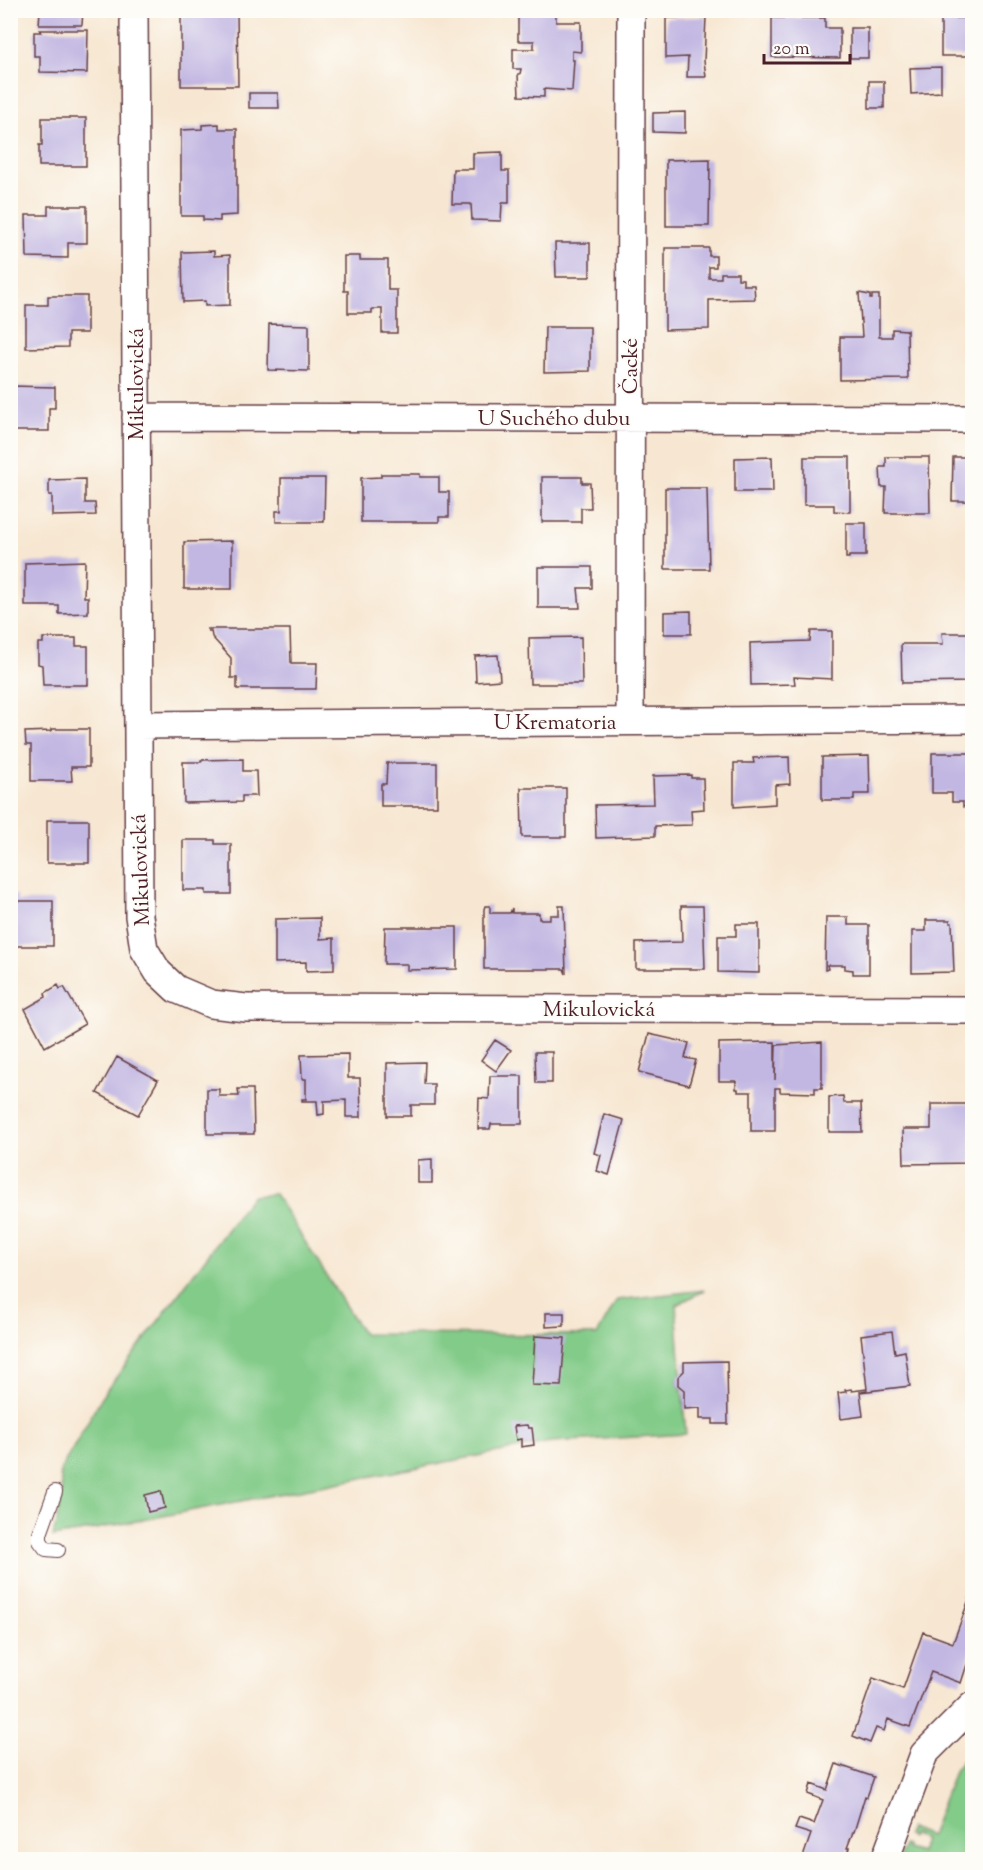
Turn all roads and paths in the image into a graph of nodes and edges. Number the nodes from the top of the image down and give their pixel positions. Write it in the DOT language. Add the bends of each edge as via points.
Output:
graph roads {
  1 [pos="134,10"];
  2 [pos="631,10"];
  3 [pos="136,417"];
  4 [pos="630,418"];
  5 [pos="972,419"];
  6 [pos="972,719"];
  7 [pos="630,722"];
  8 [pos="138,725"];
  9 [pos="972,1010"];
  10 [pos="55,1492"];
  11 [pos="58,1550"];
  12 [pos="972,1706"];
  13 [pos="885,1860"];
  1 -- 3 [label="street, Mikulovická"];
  2 -- 4 [label="street, Čacké"];
  3 -- 4 [label="street, U Suchého dubu"];
  3 -- 8 [label="street, Mikulovická"];
  4 -- 5 [label="street, U Suchého dubu"];
  4 -- 7 [label="street, Čacké"];
  6 -- 7 [label="street, U Krematoria"];
  7 -- 8 [label="street, U Krematoria"];
  8 -- 9 [label="street, Mikulovická" via="139,916 144,949 158,972 176,989 211,1004 258,1008"];
  10 -- 11 [label="lane" via="40,1541 46,1549"];
  12 -- 13 [label="street" via="924,1754"];
}
